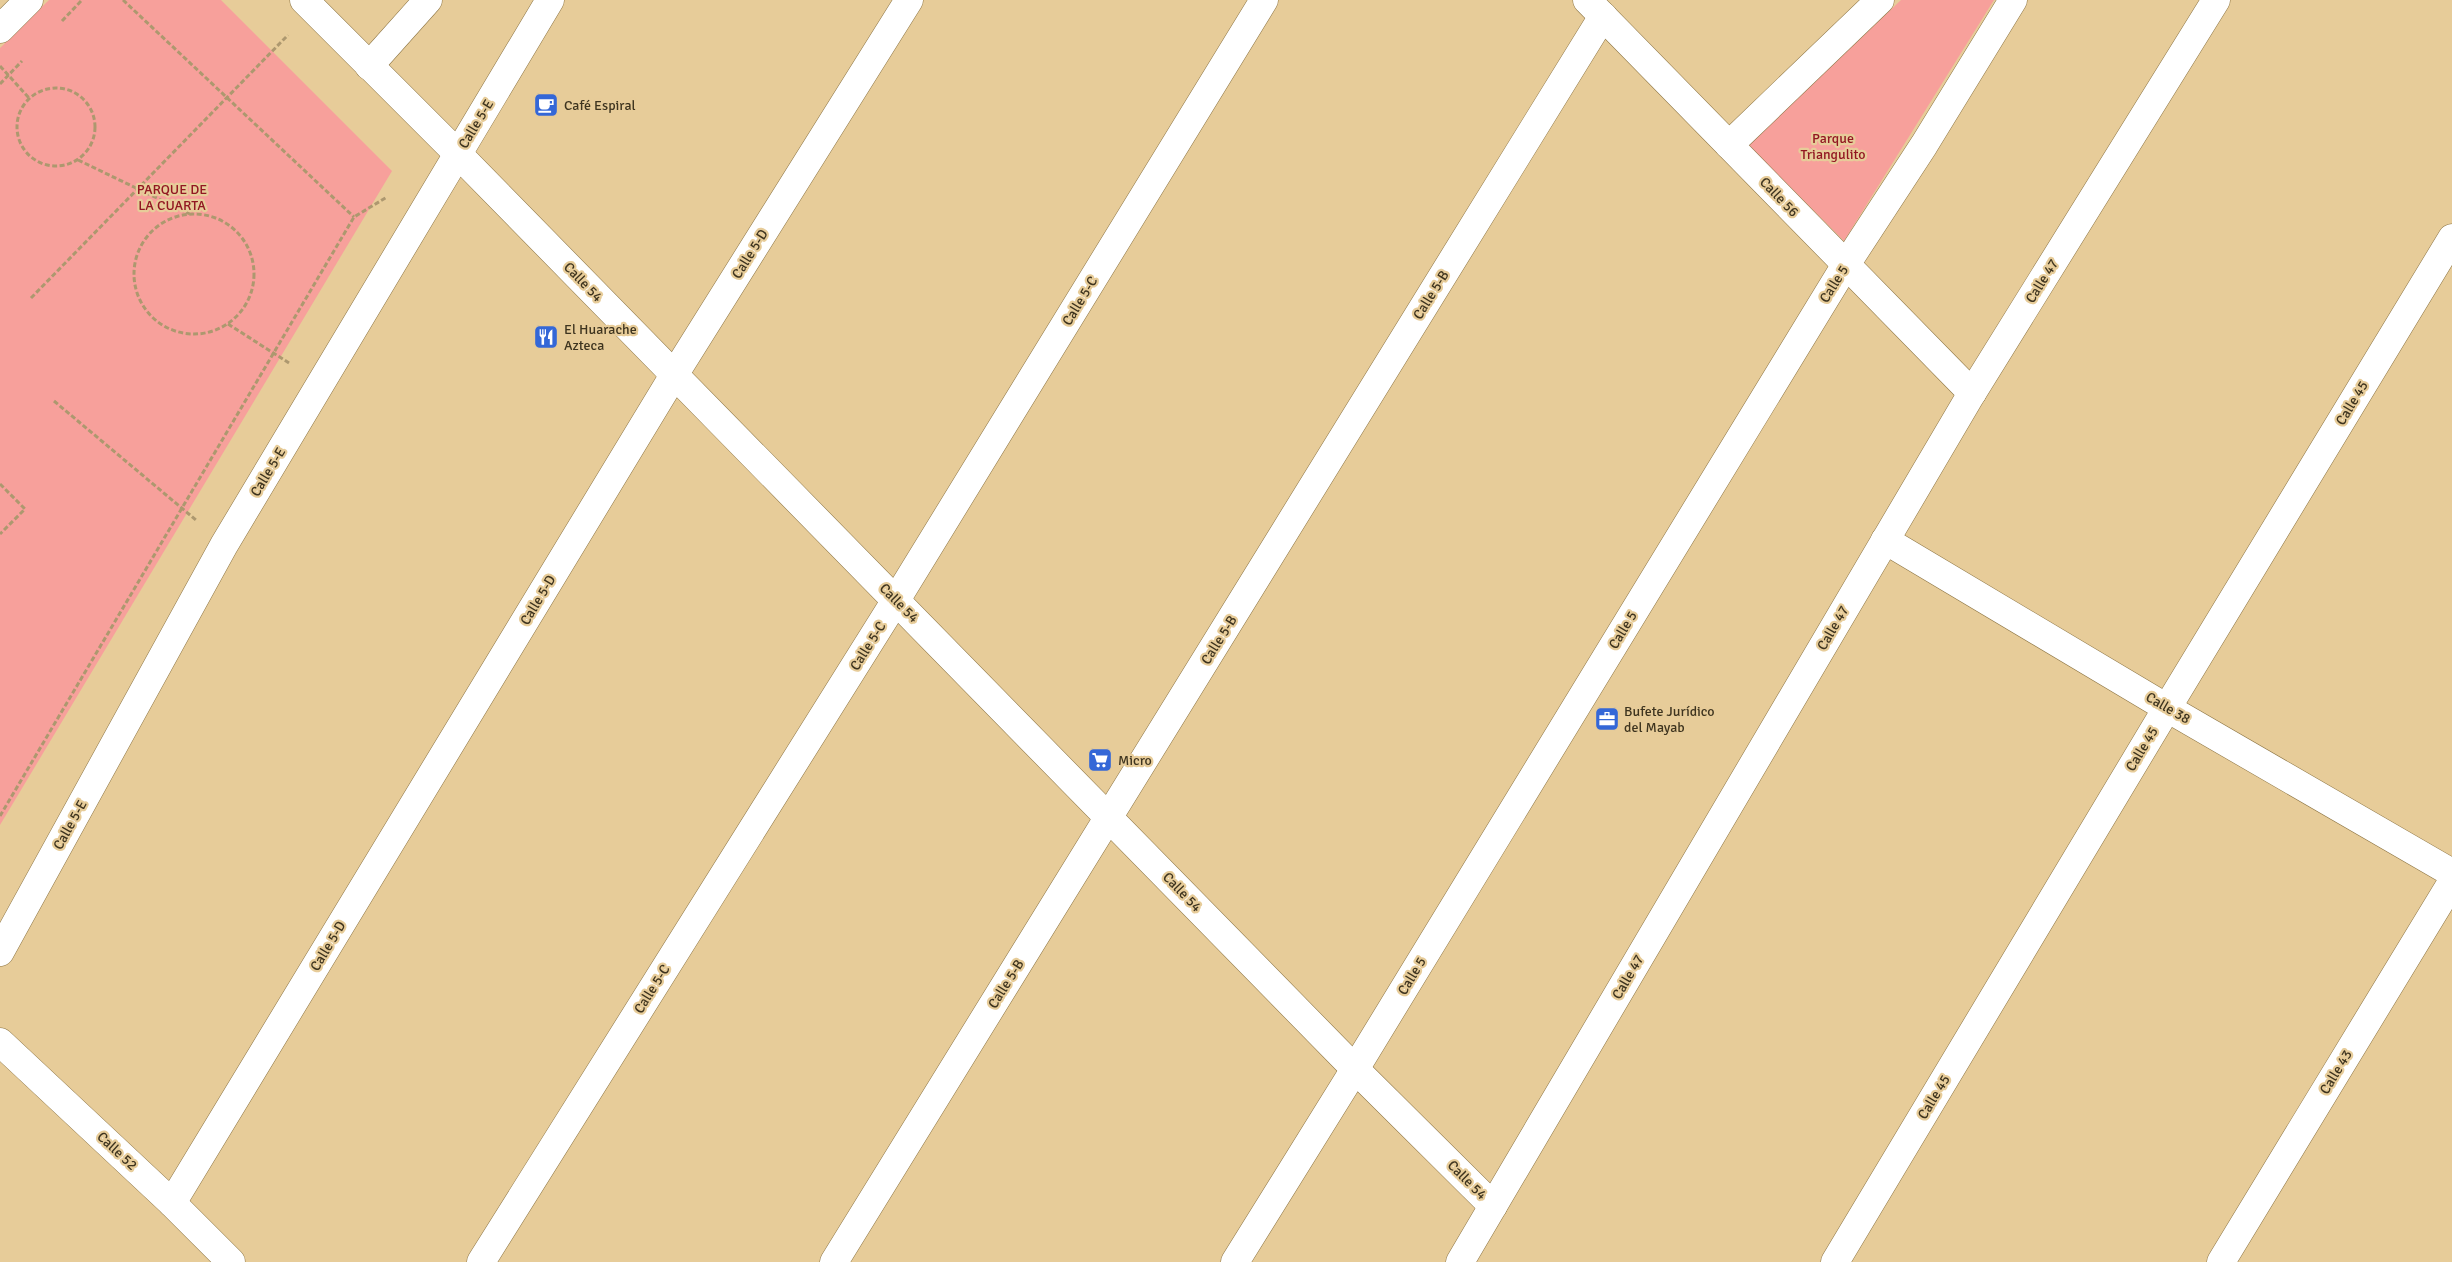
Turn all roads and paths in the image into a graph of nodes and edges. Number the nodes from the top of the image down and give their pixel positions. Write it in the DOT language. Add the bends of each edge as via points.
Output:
graph roads {
  1 [pos="29,0"];
  2 [pos="123,0"];
  3 [pos="428,0"];
  4 [pos="550,0"];
  5 [pos="909,0"];
  6 [pos="1264,0"];
  7 [pos="1880,0"];
  8 [pos="2013,0"];
  9 [pos="2216,0"];
  10 [pos="308,5"];
  11 [pos="1595,8"];
  12 [pos="0,29"];
  13 [pos="0,66"];
  14 [pos="369,66"];
  15 [pos="28,98"];
  16 [pos="227,98"];
  17 [pos="1729,145"];
  18 [pos="458,154"];
  19 [pos="78,160"];
  20 [pos="138,188"];
  21 [pos="190,214"];
  22 [pos="2452,238"];
  23 [pos="1845,266"];
  24 [pos="31,298"];
  25 [pos="228,324"];
  26 [pos="273,352"];
  27 [pos="674,375"];
  28 [pos="322,383"];
  29 [pos="1972,393"];
  30 [pos="54,401"];
  31 [pos="0,484"];
  32 [pos="180,508"];
  33 [pos="0,534"];
  34 [pos="1885,540"];
  35 [pos="224,545"];
  36 [pos="896,600"];
  37 [pos="2167,708"];
  38 [pos="0,816"];
  39 [pos="1110,817"];
  40 [pos="2452,873"];
  41 [pos="2452,882"];
  42 [pos="0,952"];
  43 [pos="0,1042"];
  44 [pos="1355,1070"];
  45 [pos="172,1203"];
  46 [pos="1493,1206"];
  47 [pos="230,1262"];
  48 [pos="481,1262"];
  49 [pos="834,1262"];
  50 [pos="1235,1262"];
  51 [pos="1460,1262"];
  52 [pos="1835,1262"];
  53 [pos="2221,1262"];
  1 -- 12 [label="street"];
  2 -- 16 [label="path"];
  3 -- 14 [label="street"];
  4 -- 18 [label="street, Calle 5-E"];
  5 -- 27 [label="street, Calle 5-D"];
  6 -- 36 [label="street, Calle 5-C"];
  7 -- 17 [label="street"];
  8 -- 23 [label="street, Calle 5"];
  9 -- 29 [label="street, Calle 47"];
  10 -- 14 [label="street, Calle 54"];
  10 -- 16 [label="path"];
  11 -- 17 [label="street, Calle 56"];
  11 -- 39 [label="street, Calle 5-B"];
  13 -- 15 [label="path"];
  14 -- 18 [label="street, Calle 54"];
  15 -- 19 [label="path" via="20,108 16,134 29,157 53,167"];
  15 -- 19 [label="path" via="52,87 76,93 86,102 93,113 94,139"];
  16 -- 20 [label="path"];
  16 -- 26 [label="path" via="354,217"];
  17 -- 23 [label="street, Calle 56"];
  18 -- 27 [label="street, Calle 54"];
  18 -- 28 [label="street, Calle 5-E"];
  19 -- 20 [label="path"];
  20 -- 21 [label="path"];
  20 -- 24 [label="path"];
  21 -- 25 [label="path" via="210,216 228,224 242,238 251,254 254,274 251,293 242,310"];
  21 -- 25 [label="path" via="171,218 141,245 135,265 135,285 142,304 155,320 172,330 192,335 211,332"];
  22 -- 37 [label="street, Calle 45"];
  23 -- 29 [label="street, Calle 56"];
  23 -- 44 [label="street, Calle 5"];
  25 -- 26 [label="path"];
  26 -- 28 [label="path"];
  26 -- 32 [label="path"];
  27 -- 36 [label="street, Calle 54"];
  27 -- 45 [label="street, Calle 5-D"];
  28 -- 35 [label="street, Calle 5-E"];
  29 -- 34 [label="street, Calle 47"];
  30 -- 32 [label="path"];
  31 -- 33 [label="path" via="25,510"];
  32 -- 35 [label="path"];
  32 -- 38 [label="path"];
  34 -- 37 [label="street, Calle 38"];
  34 -- 46 [label="street, Calle 47"];
  35 -- 42 [label="street, Calle 5-E"];
  36 -- 39 [label="street, Calle 54"];
  36 -- 48 [label="street, Calle 5-C"];
  37 -- 40 [label="street, Calle 38"];
  37 -- 52 [label="street, Calle 45"];
  39 -- 44 [label="street, Calle 54"];
  39 -- 49 [label="street, Calle 5-B"];
  41 -- 53 [label="street, Calle 43"];
  43 -- 45 [label="street, Calle 52"];
  44 -- 46 [label="street, Calle 54"];
  44 -- 50 [label="street, Calle 5"];
  45 -- 47 [label="street, Calle 52"];
  46 -- 51 [label="street, Calle 47"];
}
